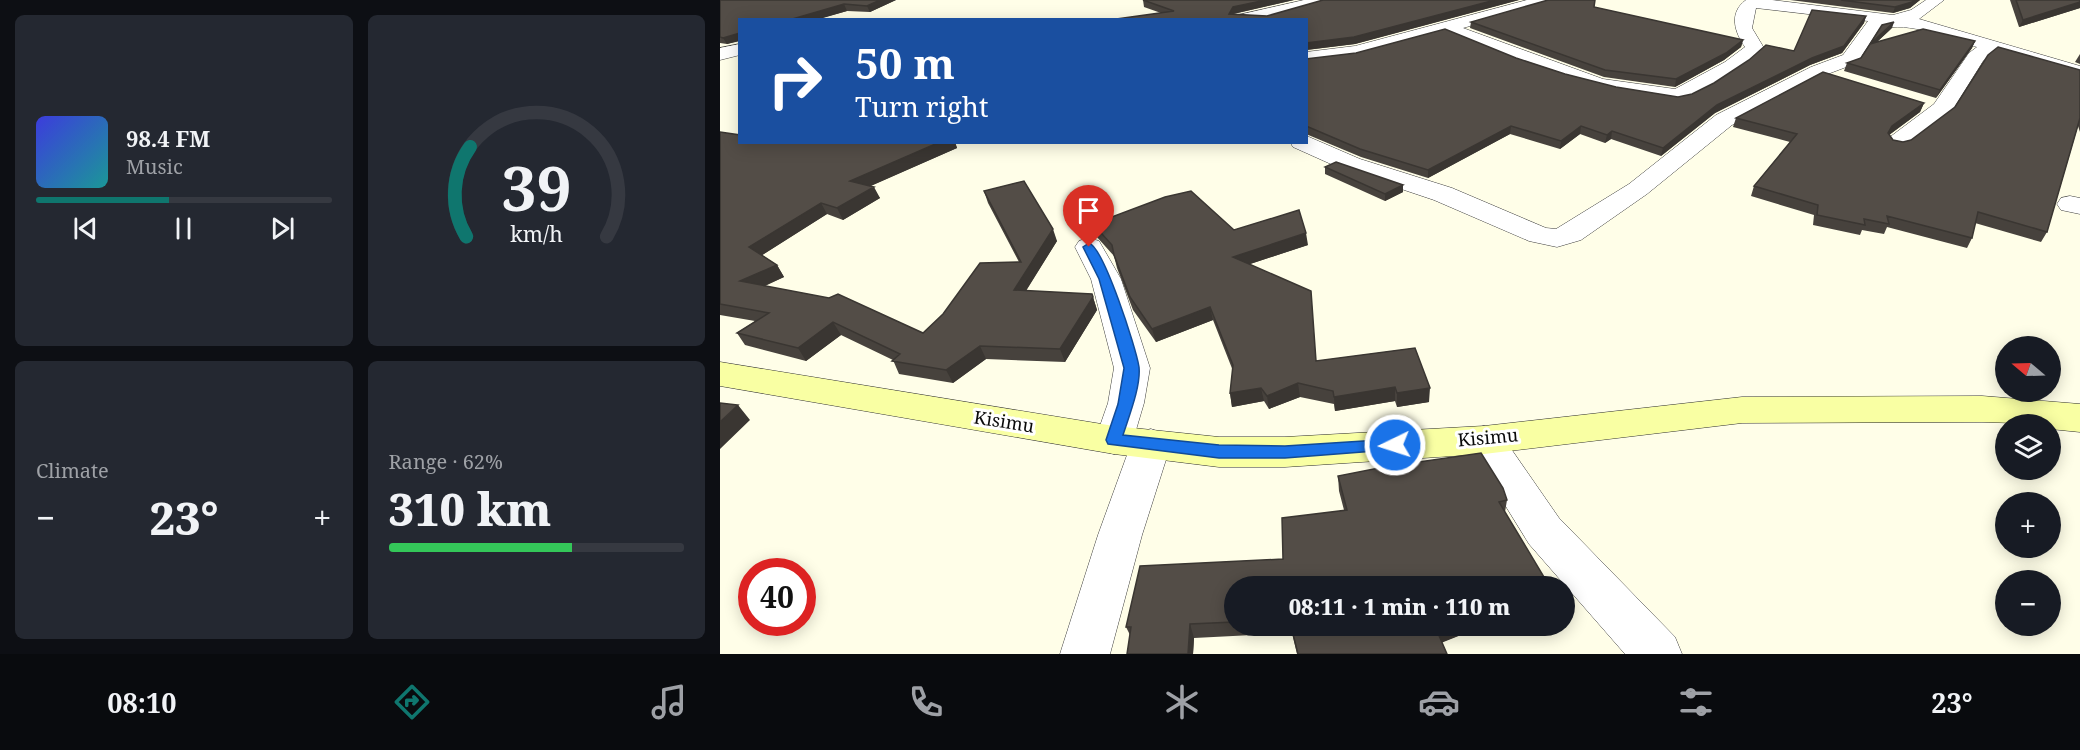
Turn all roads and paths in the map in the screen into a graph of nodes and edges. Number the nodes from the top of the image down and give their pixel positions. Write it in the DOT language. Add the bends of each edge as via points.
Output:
graph roads {
  1 [pos="1321,0"];
  2 [pos="1545,0"];
  3 [pos="1936,0"];
  4 [pos="1520,3"];
  5 [pos="1250,18"];
  6 [pos="1899,20"];
  7 [pos="1445,26"];
  8 [pos="1990,46"];
  9 [pos="738,50"];
  10 [pos="720,54"];
  11 [pos="1308,58"];
  12 [pos="1818,72"];
  13 [pos="2080,72"];
  14 [pos="1852,82"];
  15 [pos="1919,103"];
  16 [pos="1942,110"];
  17 [pos="1898,141"];
  18 [pos="1306,144"];
  19 [pos="1089,247"];
  20 [pos="720,374"];
  21 [pos="2080,418"];
  22 [pos="1484,440"];
  23 [pos="1132,442"];
  24 [pos="1085,654"];
  25 [pos="1657,654"];
  1 -- 5 [label="street"];
  2 -- 4 [label="street"];
  3 -- 6 [label="street" via="1917,14"];
  4 -- 7 [label="street"];
  6 -- 7 [label="street" via="1753,3 1742,21 1742,32 1754,50 1678,96 1599,84"];
  6 -- 8 [label="street"];
  6 -- 12 [label="street" via="1873,25 1851,59"];
  7 -- 11 [label="street" via="1356,52"];
  8 -- 13 [label="street"];
  8 -- 16 [label="street" via="1976,57"];
  9 -- 10 [label="street"];
  12 -- 14 [label="street"];
  12 -- 18 [label="street" via="1724,120 1638,189 1571,234 1557,238 1539,235 1443,194 1351,164"];
  15 -- 16 [label="street"];
  16 -- 17 [label="street"];
  19 -- 23 [label="street" via="1106,279 1132,368 1126,404"];
  20 -- 23 [label="street, Kisimu"];
  21 -- 22 [label="street, Kisimu" via="1982,409 1742,410"];
  22 -- 23 [label="street, Kisimu" via="1285,452 1219,452"];
  22 -- 25 [label="street" via="1544,531"];
  23 -- 24 [label="street" via="1120,535"];
}
